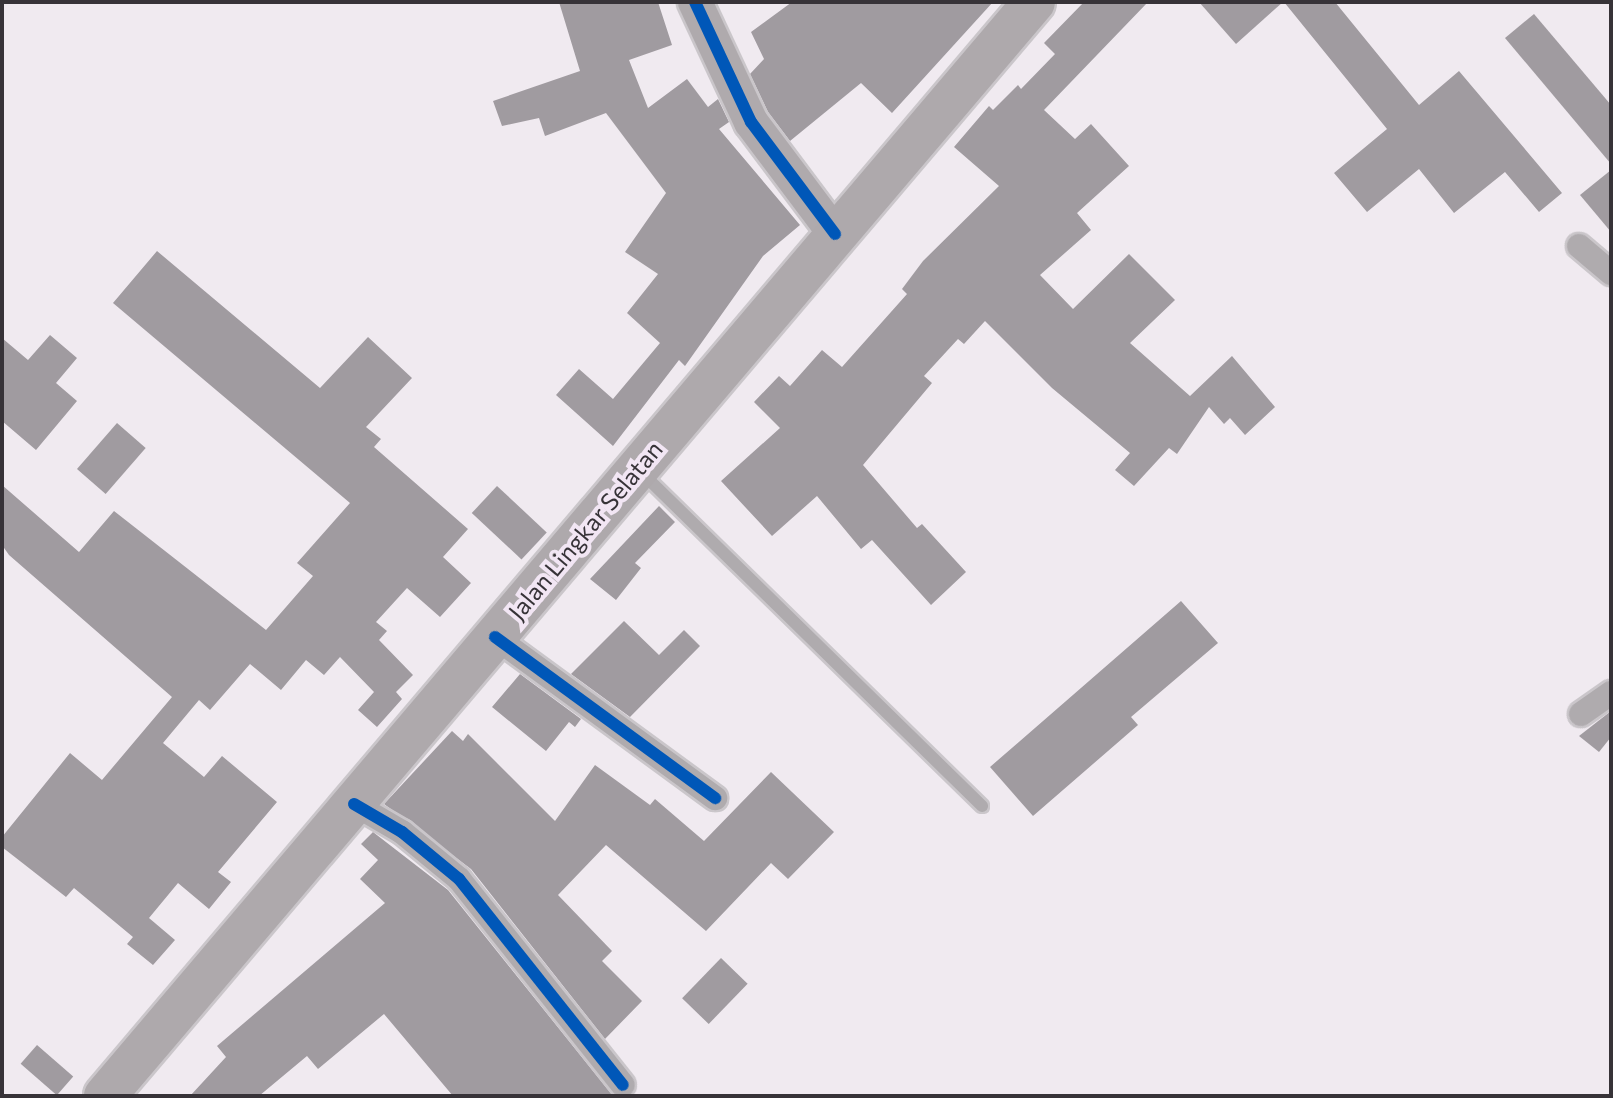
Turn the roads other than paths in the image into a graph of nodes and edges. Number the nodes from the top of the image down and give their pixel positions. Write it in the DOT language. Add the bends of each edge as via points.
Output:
graph roads {
  1 [pos="695,2"];
  2 [pos="1034,2"];
  3 [pos="835,234"];
  4 [pos="1579,246"];
  5 [pos="1611,273"];
  6 [pos="637,468"];
  7 [pos="495,637"];
  8 [pos="1611,693"];
  9 [pos="1581,714"];
  10 [pos="715,798"];
  11 [pos="354,804"];
  12 [pos="982,806"];
  13 [pos="623,1085"];
  14 [pos="105,1096"];
  1 -- 3 [label="street" via="751,122"];
  2 -- 3 [label="highway, Jalan Lingkar Selatan"];
  3 -- 6 [label="highway, Jalan Lingkar Selatan"];
  4 -- 5 [label="street"];
  6 -- 7 [label="highway, Jalan Lingkar Selatan"];
  6 -- 12 [label="lane"];
  7 -- 10 [label="street"];
  7 -- 11 [label="highway, Jalan Lingkar Selatan"];
  8 -- 9 [label="street"];
  11 -- 13 [label="street" via="402,832 459,879"];
  11 -- 14 [label="highway, Jalan Lingkar Selatan"];
}
